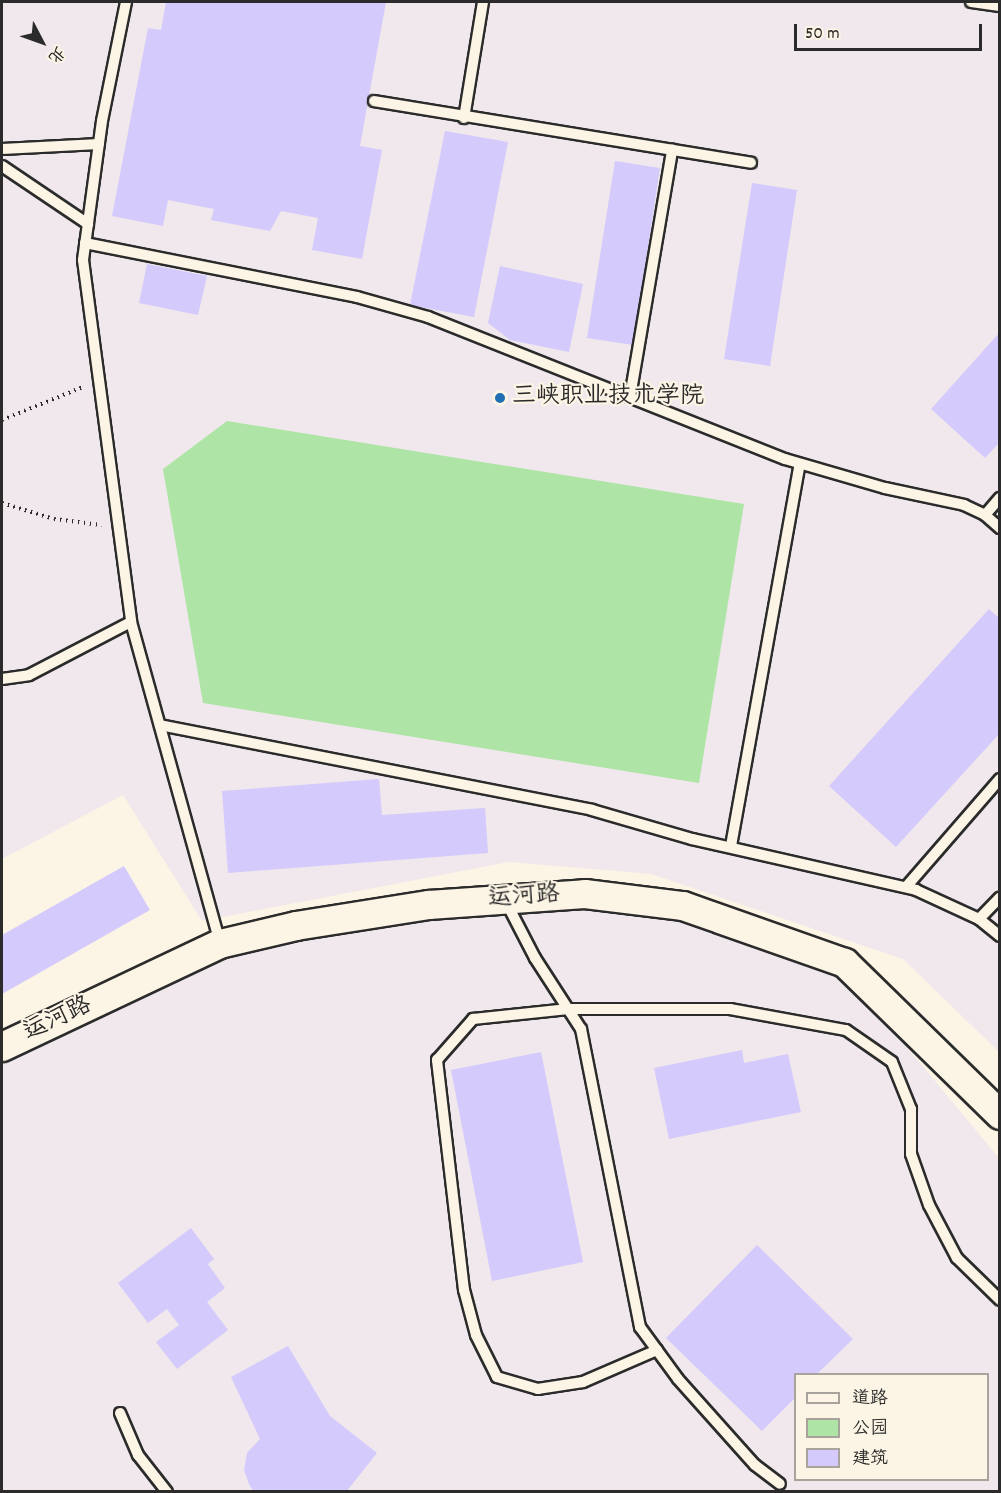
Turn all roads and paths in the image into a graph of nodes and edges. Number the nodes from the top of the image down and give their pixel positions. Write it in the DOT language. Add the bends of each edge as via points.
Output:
graph roads {
  1 [pos="126,2"];
  2 [pos="483,2"];
  3 [pos="971,2"];
  4 [pos="999,6"];
  5 [pos="374,101"];
  6 [pos="464,118"];
  7 [pos="99,144"];
  8 [pos="2,149"];
  9 [pos="672,150"];
  10 [pos="751,163"];
  11 [pos="2,166"];
  12 [pos="88,224"];
  13 [pos="85,243"];
  14 [pos="98,380"];
  15 [pos="630,397"];
  16 [pos="2,420"];
  17 [pos="800,464"];
  18 [pos="999,498"];
  19 [pos="2,502"];
  20 [pos="985,515"];
  21 [pos="118,526"];
  22 [pos="999,528"];
  23 [pos="131,622"];
  24 [pos="2,679"];
  25 [pos="160,725"];
  26 [pos="999,779"];
  27 [pos="731,846"];
  28 [pos="906,887"];
  29 [pos="999,897"];
  30 [pos="504,900"];
  31 [pos="980,919"];
  32 [pos="999,936"];
  33 [pos="220,944"];
  34 [pos="568,1009"];
  35 [pos="2,1047"];
  36 [pos="999,1114"];
  37 [pos="999,1300"];
  38 [pos="657,1350"];
  39 [pos="120,1413"];
  40 [pos="780,1484"];
  41 [pos="167,1491"];
  1 -- 7 [label="lane"];
  2 -- 6 [label="lane"];
  3 -- 4 [label="lane"];
  5 -- 6 [label="lane"];
  6 -- 9 [label="lane"];
  7 -- 8 [label="lane"];
  7 -- 12 [label="lane"];
  9 -- 10 [label="lane"];
  9 -- 15 [label="lane"];
  11 -- 12 [label="lane"];
  12 -- 13 [label="lane"];
  13 -- 14 [label="lane" via="83,260"];
  13 -- 15 [label="lane" via="357,297 428,317"];
  14 -- 16 [label="path"];
  14 -- 21 [label="lane"];
  15 -- 17 [label="lane"];
  17 -- 20 [label="lane" via="964,505"];
  17 -- 27 [label="lane"];
  18 -- 20 [label="lane"];
  19 -- 21 [label="path" via="54,519"];
  20 -- 22 [label="lane"];
  21 -- 23 [label="lane"];
  23 -- 24 [label="lane" via="29,675"];
  23 -- 25 [label="lane"];
  25 -- 27 [label="lane" via="592,810"];
  25 -- 33 [label="lane"];
  26 -- 28 [label="lane"];
  27 -- 28 [label="lane"];
  28 -- 31 [label="lane"];
  29 -- 31 [label="lane"];
  30 -- 33 [label="street, 运河路" via="429,905 307,924"];
  30 -- 34 [label="lane"];
  30 -- 36 [label="street, 运河路" via="585,894 683,906 845,963"];
  31 -- 32 [label="lane"];
  33 -- 35 [label="street, 运河路"];
  34 -- 37 [label="lane" via="730,1009 846,1030 892,1062 911,1109 911,1154 929,1205 957,1258"];
  34 -- 38 [label="lane" via="581,1029 640,1327"];
  34 -- 38 [label="lane" via="472,1019 437,1060 464,1290 473,1324 497,1377 538,1389 583,1382"];
  38 -- 40 [label="lane" via="755,1465"];
  39 -- 41 [label="lane" via="138,1455"];
}
